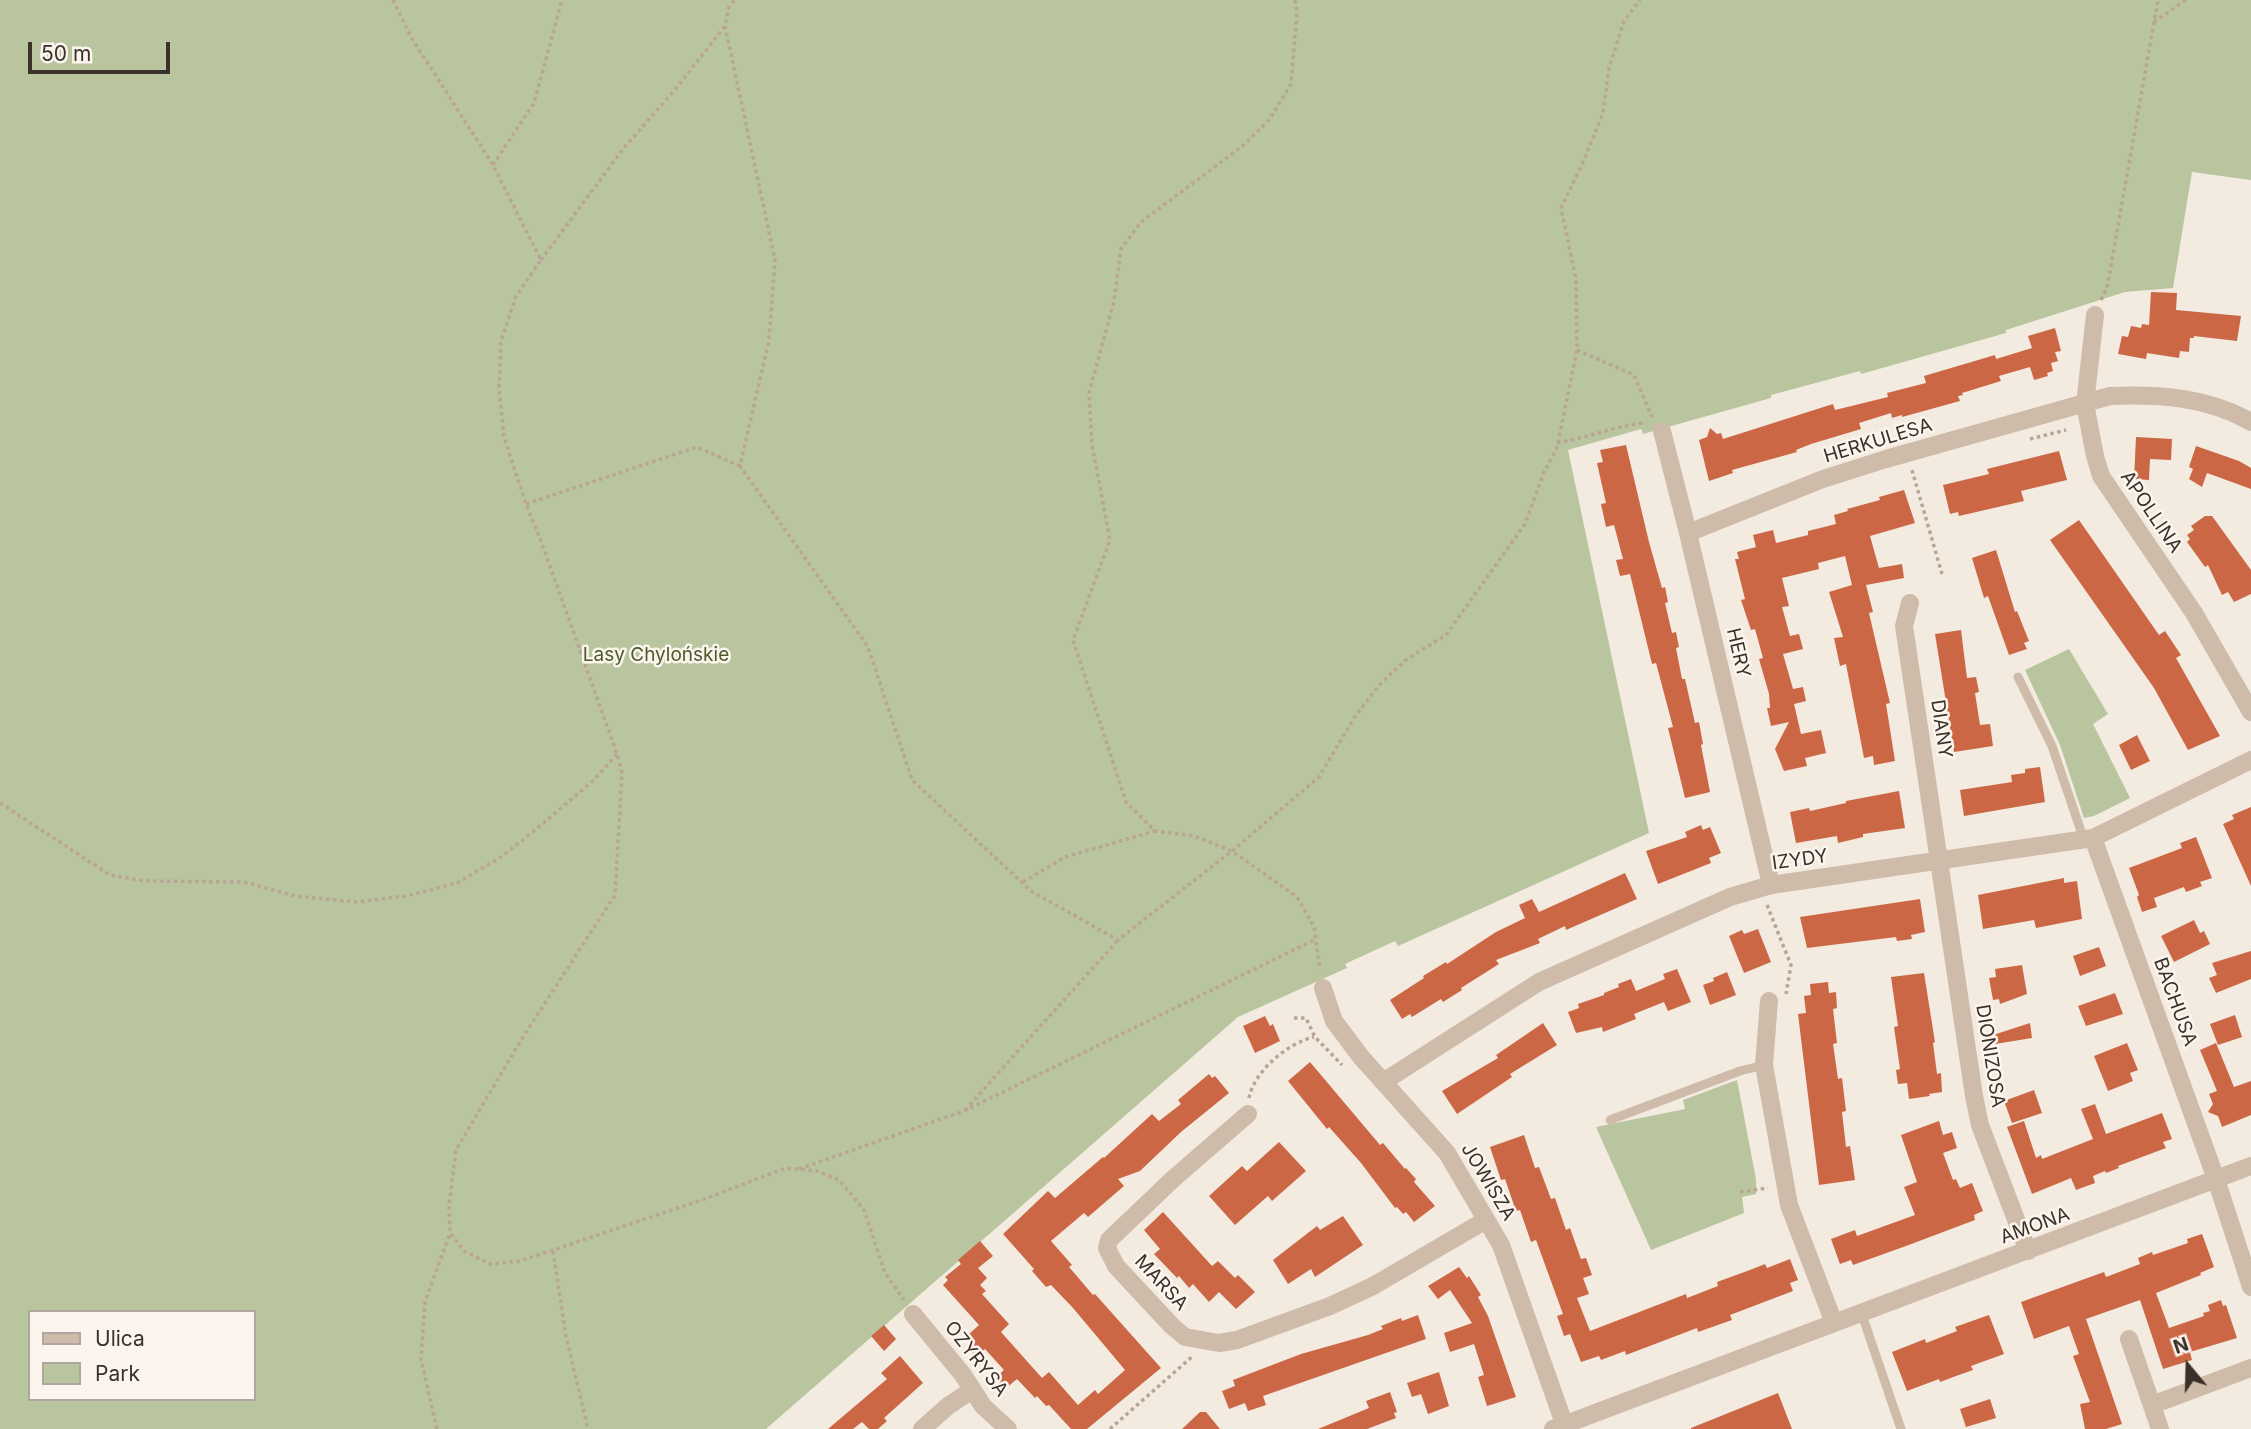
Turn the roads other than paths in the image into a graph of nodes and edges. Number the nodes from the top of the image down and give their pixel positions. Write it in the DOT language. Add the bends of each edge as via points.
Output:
graph roads {
  1 [pos="2095,314"];
  2 [pos="2085,404"];
  3 [pos="2251,422"];
  4 [pos="1660,430"];
  5 [pos="1688,533"];
  6 [pos="1910,603"];
  7 [pos="2018,677"];
  8 [pos="2251,712"];
  9 [pos="2251,760"];
  10 [pos="2089,839"];
  11 [pos="1939,861"];
  12 [pos="1771,885"];
  13 [pos="1322,988"];
  14 [pos="1769,1000"];
  15 [pos="1764,1065"];
  16 [pos="1383,1082"];
  17 [pos="1248,1114"];
  18 [pos="1610,1120"];
  19 [pos="2251,1166"];
  20 [pos="2216,1180"];
  21 [pos="1486,1220"];
  22 [pos="2028,1251"];
  23 [pos="2251,1287"];
  24 [pos="1861,1312"];
  25 [pos="913,1314"];
  26 [pos="1834,1323"];
  27 [pos="2129,1339"];
  28 [pos="2251,1368"];
  29 [pos="972,1390"];
  30 [pos="2152,1405"];
  31 [pos="1561,1428"];
  32 [pos="922,1429"];
  33 [pos="1008,1429"];
  34 [pos="1901,1429"];
  35 [pos="2160,1429"];
  1 -- 2 [label="street, APOLLINA"];
  2 -- 3 [label="street, HERKULESA" via="2141,395 2186,398"];
  2 -- 5 [label="street, HERKULESA" via="1823,479"];
  2 -- 8 [label="street, APOLLINA" via="2095,456 2109,490 2194,613"];
  4 -- 5 [label="street, HERY"];
  5 -- 12 [label="street, HERY"];
  6 -- 11 [label="street, DIANY" via="1904,626"];
  7 -- 10 [label="lane"];
  9 -- 10 [label="street, IZYDY"];
  10 -- 11 [label="street, IZYDY"];
  10 -- 20 [label="street, BACHUSA"];
  11 -- 12 [label="street, IZYDY"];
  11 -- 22 [label="street, DIONIZOSA" via="1980,1125"];
  12 -- 16 [label="street, IZYDY" via="1730,897 1548,977"];
  13 -- 16 [label="street, JOWISZA" via="1334,1021"];
  14 -- 15 [label="street"];
  15 -- 18 [label="lane"];
  15 -- 26 [label="street" via="1789,1205"];
  16 -- 21 [label="street, JOWISZA" via="1447,1153"];
  17 -- 21 [label="street, MARSA" via="1109,1240 1107,1248 1116,1266 1185,1337 1219,1343 1237,1340 1330,1306"];
  19 -- 20 [label="street, AMONA"];
  20 -- 22 [label="street, AMONA"];
  20 -- 23 [label="street, BACHUSA"];
  21 -- 31 [label="street, JOWISZA" via="1501,1245"];
  22 -- 24 [label="street, AMONA"];
  24 -- 26 [label="street, AMONA"];
  24 -- 34 [label="lane"];
  25 -- 29 [label="street, OZYRYSA"];
  26 -- 31 [label="street, AMONA"];
  27 -- 30 [label="street"];
  28 -- 30 [label="street"];
  29 -- 32 [label="street"];
  29 -- 33 [label="street, OZYRYSA"];
  30 -- 35 [label="street"];
}
